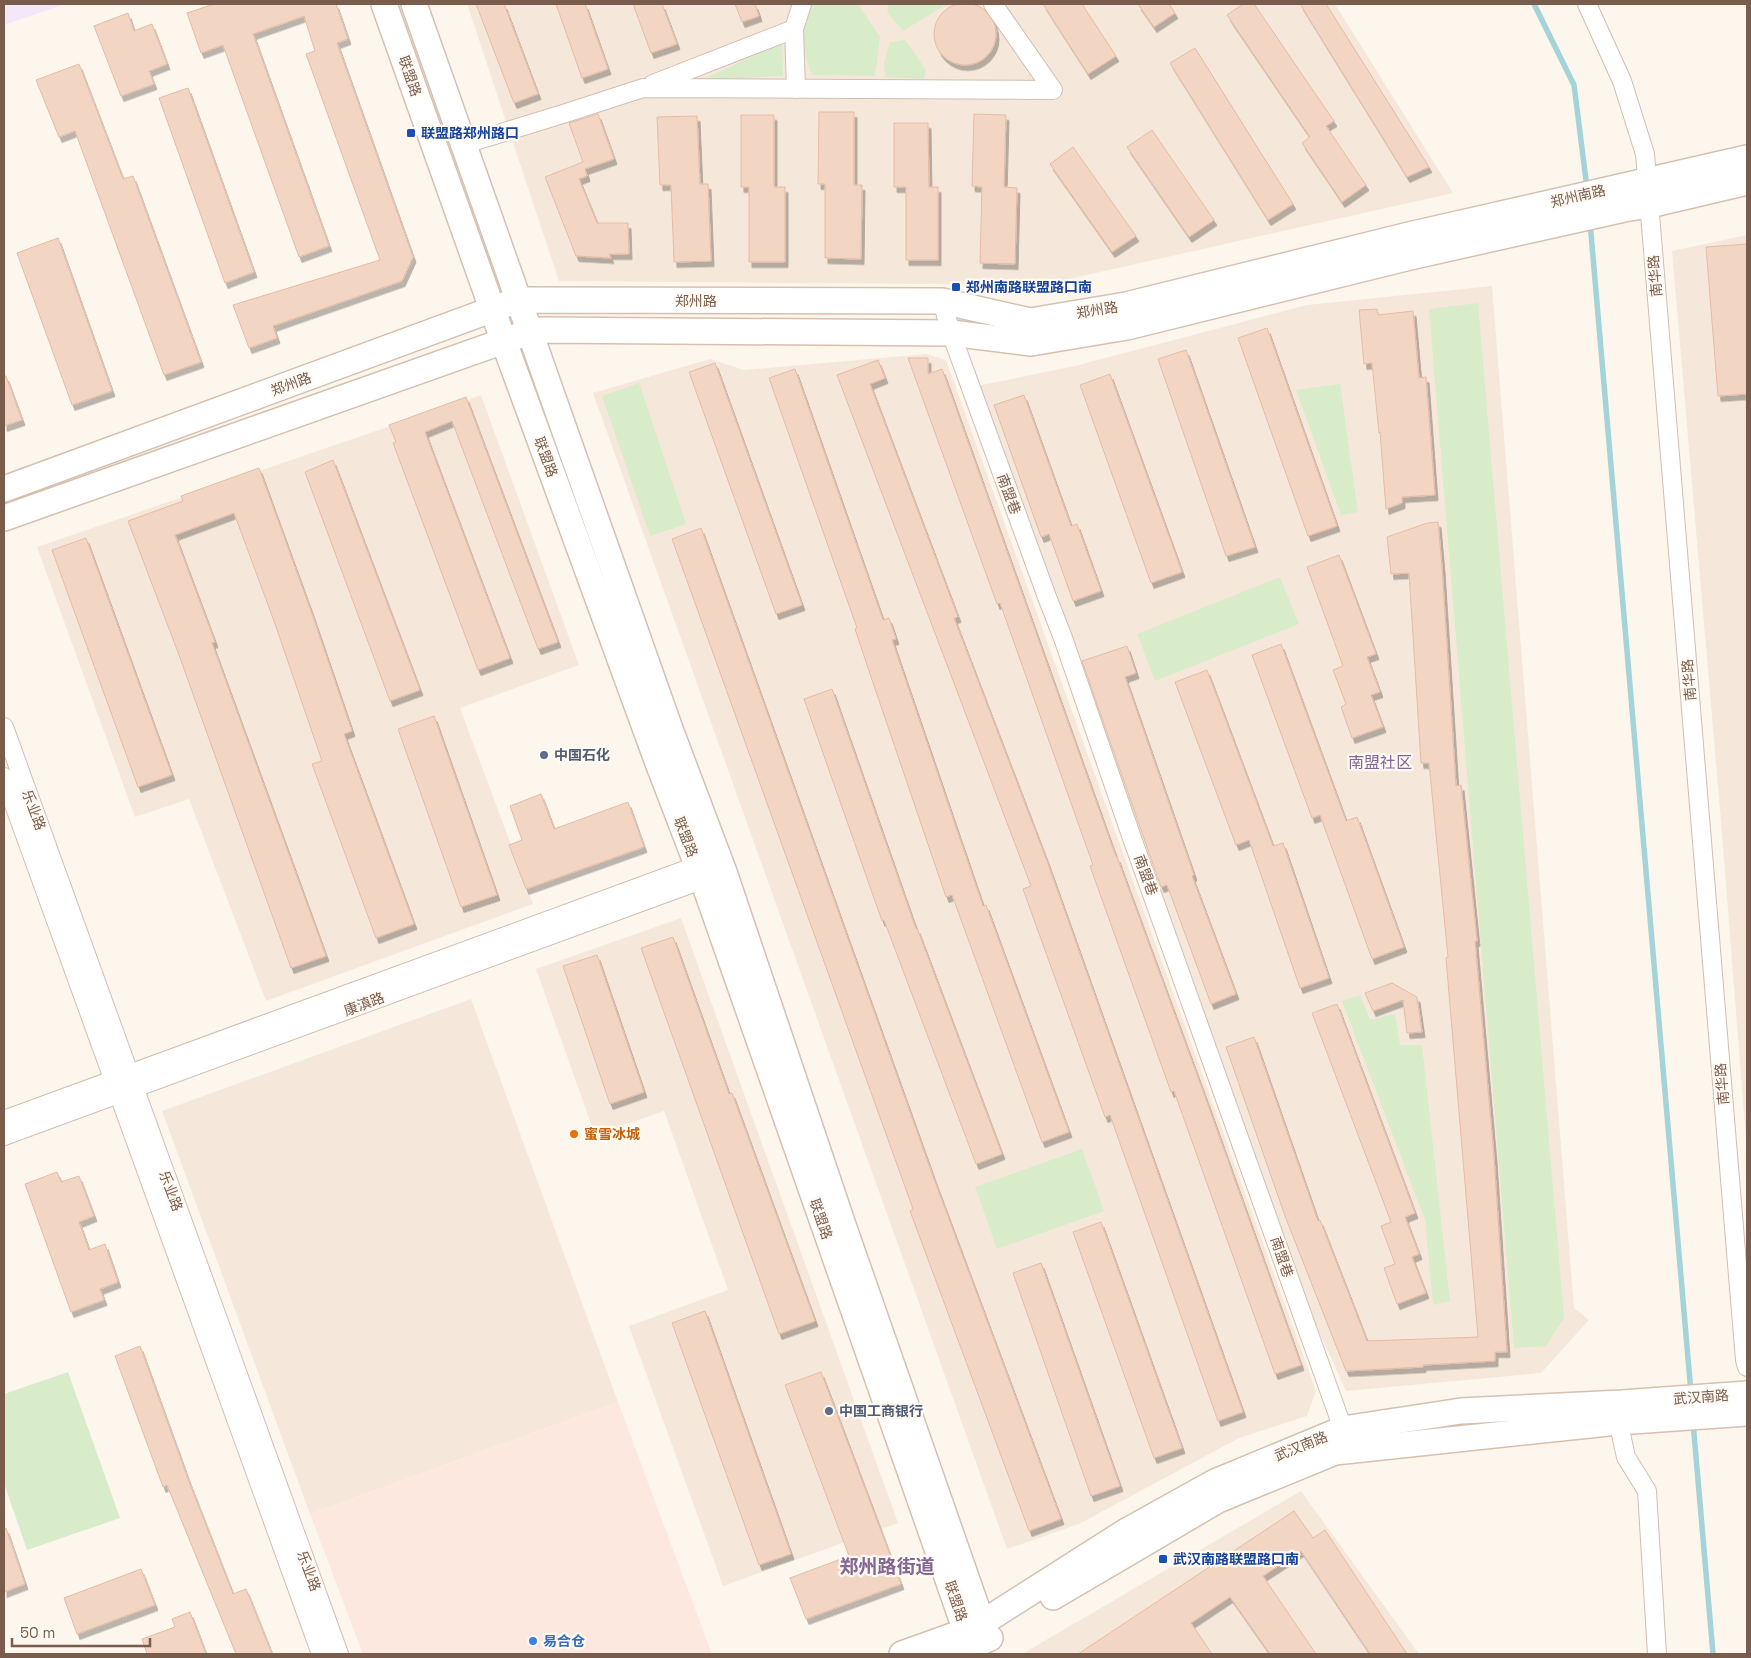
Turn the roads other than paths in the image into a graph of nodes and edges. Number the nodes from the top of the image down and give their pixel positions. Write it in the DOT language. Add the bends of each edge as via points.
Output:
graph roads {
  1 [pos="384,4"];
  2 [pos="414,4"];
  3 [pos="802,4"];
  4 [pos="993,4"];
  5 [pos="1587,4"];
  6 [pos="794,29"];
  7 [pos="643,88"];
  8 [pos="796,88"];
  9 [pos="464,146"];
  10 [pos="1747,158"];
  11 [pos="1747,182"];
  12 [pos="1648,194"];
  13 [pos="1409,246"];
  14 [pos="518,300"];
  15 [pos="942,301"];
  16 [pos="492,309"];
  17 [pos="529,332"];
  18 [pos="951,334"];
  19 [pos="504,342"];
  20 [pos="4,489"];
  21 [pos="4,518"];
  22 [pos="4,727"];
  23 [pos="4,777"];
  24 [pos="711,869"];
  25 [pos="124,1084"];
  26 [pos="4,1120"];
  27 [pos="4,1136"];
  28 [pos="1747,1366"];
  29 [pos="1741,1404"];
  30 [pos="1620,1413"];
  31 [pos="1344,1440"];
  32 [pos="978,1638"];
  33 [pos="321,1654"];
  34 [pos="339,1654"];
  35 [pos="902,1654"];
  36 [pos="954,1654"];
  37 [pos="1657,1654"];
  1 -- 16 [label="main road, 联盟路"];
  2 -- 9 [label="main road, 联盟路"];
  3 -- 6 [label="street"];
  4 -- 8 [label="street" via="1053,90"];
  5 -- 12 [label="street, 南华路" via="1622,81 1645,154"];
  6 -- 7 [label="street"];
  6 -- 8 [label="street"];
  7 -- 8 [label="street"];
  7 -- 9 [label="street"];
  9 -- 14 [label="main road, 联盟路"];
  10 -- 12 [label="main road, 郑州南路"];
  11 -- 12 [label="main road, 郑州南路"];
  12 -- 13 [label="main road, 郑州南路"];
  12 -- 28 [label="street, 南华路"];
  13 -- 15 [label="main road, 郑州路" via="1126,305 1030,321"];
  13 -- 18 [label="main road, 郑州路" via="1136,325 1031,343"];
  14 -- 15 [label="main road, 郑州路"];
  14 -- 16 [label="main road, 郑州路"];
  14 -- 17 [label="main road, 联盟路"];
  15 -- 18 [label="street, 南盟巷"];
  16 -- 19 [label="main road, 联盟路"];
  16 -- 20 [label="main road, 郑州路"];
  17 -- 18 [label="main road, 郑州路"];
  17 -- 19 [label="main road, 郑州路"];
  17 -- 24 [label="main road, 联盟路" via="670,729"];
  18 -- 31 [label="street, 南盟巷" via="1063,638"];
  19 -- 21 [label="main road, 郑州路"];
  19 -- 24 [label="main road, 联盟路" via="658,763"];
  22 -- 25 [label="street, 乐业路"];
  23 -- 25 [label="street, 乐业路"];
  24 -- 25 [label="street, 康滇路"];
  24 -- 32 [label="main road, 联盟路" via="843,1225"];
  25 -- 26 [label="street, 康滇路"];
  25 -- 27 [label="street, 康滇路"];
  25 -- 33 [label="street, 乐业路"];
  25 -- 34 [label="street, 乐业路"];
  29 -- 30 [label="main road, 武汉南路"];
  30 -- 31 [label="main road, 武汉南路" via="1461,1411"];
  30 -- 37 [label="street" via="1626,1457 1647,1491"];
  31 -- 32 [label="main road, 武汉南路" via="1215,1482 1125,1532"];
  32 -- 35 [label="main road, 武汉南路"];
  32 -- 36 [label="main road, 武汉南路"];
}
